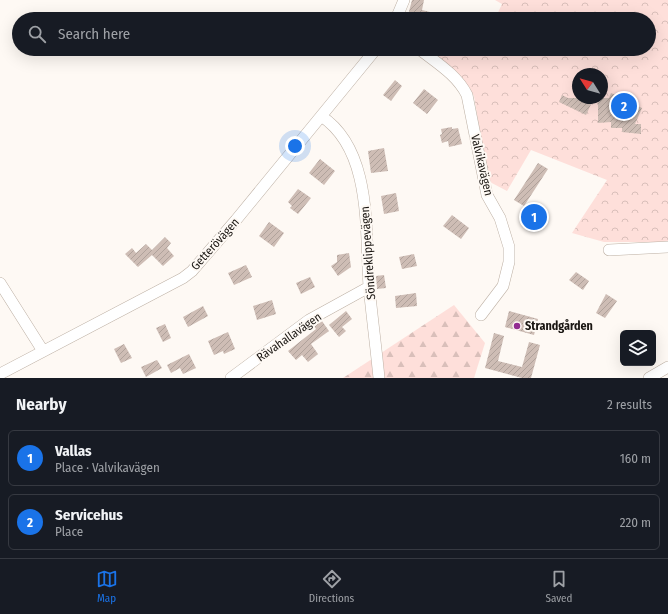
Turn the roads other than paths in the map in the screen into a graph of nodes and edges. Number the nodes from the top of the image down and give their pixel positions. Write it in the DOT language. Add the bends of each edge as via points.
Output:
graph roads {
  1 [pos="404,0"];
  2 [pos="399,12"];
  3 [pos="370,56"];
  4 [pos="428,56"];
  5 [pos="321,116"];
  6 [pos="668,247"];
  7 [pos="609,250"];
  8 [pos="0,284"];
  9 [pos="369,287"];
  10 [pos="481,315"];
  11 [pos="43,352"];
  12 [pos="668,367"];
  13 [pos="0,374"];
  14 [pos="231,378"];
  15 [pos="379,378"];
  16 [pos="649,378"];
  1 -- 2 [label="street"];
  3 -- 5 [label="street, Getterövägen"];
  4 -- 10 [label="street, Valvikavägen" via="450,73 467,95 487,196 500,218 507,238 509,262 503,286"];
  5 -- 9 [label="street, Söndreklippevägen" via="331,123 355,160 366,210"];
  5 -- 11 [label="street, Getterövägen" via="192,271"];
  6 -- 7 [label="street"];
  8 -- 11 [label="street"];
  9 -- 14 [label="street, Rävahallavägen" via="309,320"];
  9 -- 15 [label="street, Söndreklippevägen"];
  11 -- 13 [label="street, Getterövägen"];
  12 -- 16 [label="street"];
}
